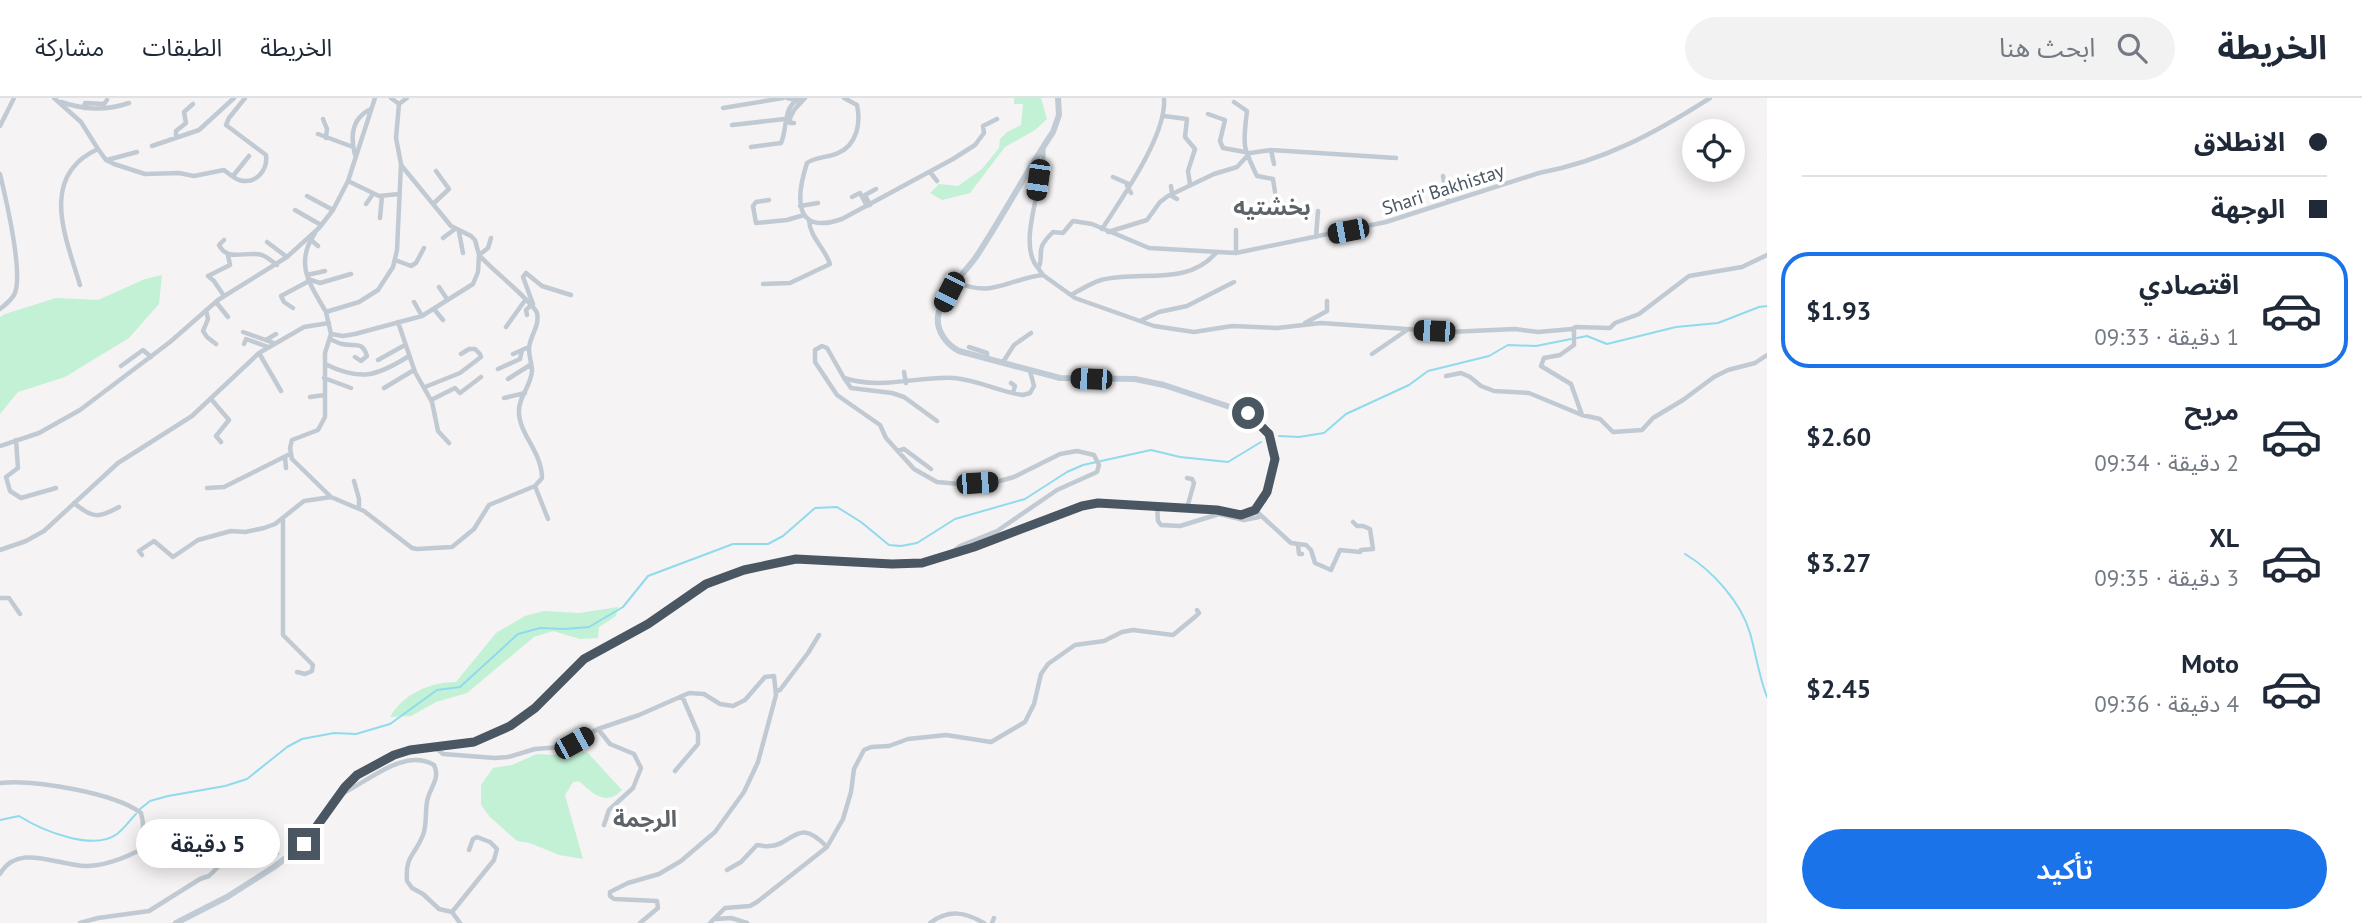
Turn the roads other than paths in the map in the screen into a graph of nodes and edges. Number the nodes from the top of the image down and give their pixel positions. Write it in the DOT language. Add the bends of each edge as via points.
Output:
graph roads {
  1 [pos="14,98"];
  2 [pos="234,98"];
  3 [pos="245,98"];
  4 [pos="375,98"];
  5 [pos="391,98"];
  6 [pos="407,98"];
  7 [pos="785,98"];
  8 [pos="804,98"];
  9 [pos="844,98"];
  10 [pos="1058,98"];
  11 [pos="1164,98"];
  12 [pos="1710,98"];
  13 [pos="55,99"];
  14 [pos="107,100"];
  15 [pos="796,100"];
  16 [pos="1234,102"];
  17 [pos="129,103"];
  18 [pos="193,104"];
  19 [pos="399,104"];
  20 [pos="84,108"];
  21 [pos="723,108"];
  22 [pos="371,109"];
  23 [pos="1208,114"];
  24 [pos="1164,116"];
  25 [pos="323,118"];
  26 [pos="785,119"];
  27 [pos="998,119"];
  28 [pos="794,124"];
  29 [pos="733,125"];
  30 [pos="0,126"];
  31 [pos="318,134"];
  32 [pos="176,138"];
  33 [pos="326,138"];
  34 [pos="152,146"];
  35 [pos="1043,146"];
  36 [pos="353,147"];
  37 [pos="751,147"];
  38 [pos="98,149"];
  39 [pos="1271,150"];
  40 [pos="137,152"];
  41 [pos="1246,153"];
  42 [pos="248,156"];
  43 [pos="356,156"];
  44 [pos="1396,158"];
  45 [pos="106,160"];
  46 [pos="401,164"];
  47 [pos="1274,164"];
  48 [pos="436,172"];
  49 [pos="930,172"];
  50 [pos="0,174"];
  51 [pos="233,176"];
  52 [pos="1443,176"];
  53 [pos="1113,177"];
  54 [pos="348,181"];
  55 [pos="937,181"];
  56 [pos="1190,184"];
  57 [pos="1128,185"];
  58 [pos="1171,186"];
  59 [pos="876,189"];
  60 [pos="1275,192"];
  61 [pos="1131,193"];
  62 [pos="373,194"];
  63 [pos="399,194"];
  64 [pos="1171,194"];
  65 [pos="307,196"];
  66 [pos="382,196"];
  67 [pos="852,197"];
  68 [pos="1177,199"];
  69 [pos="769,200"];
  70 [pos="818,202"];
  71 [pos="1448,202"];
  72 [pos="366,204"];
  73 [pos="433,204"];
  74 [pos="800,206"];
  75 [pos="869,206"];
  76 [pos="295,210"];
  77 [pos="332,210"];
  78 [pos="1318,211"];
  79 [pos="804,215"];
  80 [pos="380,218"];
  81 [pos="809,220"];
  82 [pos="320,227"];
  83 [pos="457,230"];
  84 [pos="1236,230"];
  85 [pos="1105,231"];
  86 [pos="443,237"];
  87 [pos="1317,237"];
  88 [pos="491,238"];
  89 [pos="224,240"];
  90 [pos="311,240"];
  91 [pos="267,242"];
  92 [pos="318,246"];
  93 [pos="424,248"];
  94 [pos="1217,252"];
  95 [pos="463,253"];
  96 [pos="1236,253"];
  97 [pos="228,255"];
  98 [pos="1767,255"];
  99 [pos="479,256"];
  100 [pos="287,257"];
  101 [pos="396,260"];
  102 [pos="277,265"];
  103 [pos="1038,268"];
  104 [pos="325,271"];
  105 [pos="351,274"];
  106 [pos="1043,275"];
  107 [pos="308,278"];
  108 [pos="956,282"];
  109 [pos="1234,282"];
  110 [pos="763,284"];
  111 [pos="80,285"];
  112 [pos="439,287"];
  113 [pos="571,295"];
  114 [pos="1071,295"];
  115 [pos="224,296"];
  116 [pos="447,299"];
  117 [pos="526,299"];
  118 [pos="1327,301"];
  119 [pos="216,302"];
  120 [pos="414,302"];
  121 [pos="532,304"];
  122 [pos="293,308"];
  123 [pos="0,309"];
  124 [pos="206,309"];
  125 [pos="433,309"];
  126 [pos="326,312"];
  127 [pos="527,314"];
  128 [pos="422,316"];
  129 [pos="228,317"];
  130 [pos="443,320"];
  131 [pos="1141,320"];
  132 [pos="329,323"];
  133 [pos="398,323"];
  134 [pos="1305,324"];
  135 [pos="506,327"];
  136 [pos="1407,330"];
  137 [pos="1573,330"];
  138 [pos="243,332"];
  139 [pos="1031,333"];
  140 [pos="276,334"];
  141 [pos="330,337"];
  142 [pos="265,340"];
  143 [pos="216,344"];
  144 [pos="244,344"];
  145 [pos="272,345"];
  146 [pos="405,345"];
  147 [pos="529,347"];
  148 [pos="969,347"];
  149 [pos="523,350"];
  150 [pos="259,353"];
  151 [pos="461,354"];
  152 [pos="513,354"];
  153 [pos="1372,354"];
  154 [pos="1767,355"];
  155 [pos="409,356"];
  156 [pos="151,357"];
  157 [pos="355,357"];
  158 [pos="987,358"];
  159 [pos="378,360"];
  160 [pos="1003,362"];
  161 [pos="325,364"];
  162 [pos="531,365"];
  163 [pos="121,366"];
  164 [pos="498,369"];
  165 [pos="414,370"];
  166 [pos="1030,371"];
  167 [pos="904,372"];
  168 [pos="1446,376"];
  169 [pos="324,377"];
  170 [pos="481,377"];
  171 [pos="844,378"];
  172 [pos="508,379"];
  173 [pos="906,383"];
  174 [pos="1011,383"];
  175 [pos="425,387"];
  176 [pos="351,388"];
  177 [pos="384,388"];
  178 [pos="281,391"];
  179 [pos="526,392"];
  180 [pos="1013,393"];
  181 [pos="325,396"];
  182 [pos="310,397"];
  183 [pos="504,398"];
  184 [pos="211,399"];
  185 [pos="431,400"];
  186 [pos="1582,415"];
  187 [pos="937,421"];
  188 [pos="16,440"];
  189 [pos="221,442"];
  190 [pos="449,443"];
  191 [pos="0,446"];
  192 [pos="898,451"];
  193 [pos="288,456"];
  194 [pos="285,468"];
  195 [pos="931,469"];
  196 [pos="1186,478"];
  197 [pos="354,481"];
  198 [pos="535,486"];
  199 [pos="56,488"];
  200 [pos="207,488"];
  201 [pos="331,497"];
  202 [pos="74,503"];
  203 [pos="119,506"];
  204 [pos="1157,506"];
  205 [pos="359,508"];
  206 [pos="1187,508"];
  207 [pos="1258,514"];
  208 [pos="283,519"];
  209 [pos="548,519"];
  210 [pos="1353,522"];
  211 [pos="1298,545"];
  212 [pos="0,550"];
  213 [pos="1303,554"];
  214 [pos="142,555"];
  215 [pos="947,556"];
  216 [pos="0,598"];
  217 [pos="1197,610"];
  218 [pos="20,614"];
  219 [pos="819,635"];
  220 [pos="297,673"];
  221 [pos="776,691"];
  222 [pos="682,696"];
  223 [pos="598,729"];
  224 [pos="436,748"];
  225 [pos="675,771"];
  226 [pos="0,783"];
  227 [pos="340,795"];
  228 [pos="604,825"];
  229 [pos="827,847"];
  230 [pos="469,850"];
  231 [pos="277,853"];
  232 [pos="727,870"];
  233 [pos="0,874"];
  234 [pos="452,912"];
  235 [pos="713,921"];
  236 [pos="976,921"];
  237 [pos="80,923"];
  238 [pos="176,923"];
  239 [pos="460,923"];
  240 [pos="640,923"];
  241 [pos="747,923"];
  242 [pos="930,923"];
  243 [pos="984,923"];
  1 -- 30 [label="street"];
  2 -- 32 [label="street" via="211,123"];
  3 -- 51 [label="street" via="226,125 267,160 258,177 241,180"];
  4 -- 22 [label="street"];
  5 -- 19 [label="street"];
  6 -- 19 [label="street"];
  7 -- 15 [label="street"];
  7 -- 21 [label="street"];
  8 -- 15 [label="street"];
  8 -- 28 [label="street" via="791,115"];
  9 -- 74 [label="street" via="857,105 856,134 845,150 807,163"];
  10 -- 35 [label="main road" via="1057,124"];
  11 -- 24 [label="street"];
  12 -- 71 [label="street, Shari' Bakhistay" via="1645,138"];
  13 -- 20 [label="street"];
  13 -- 38 [label="street" via="81,122"];
  14 -- 20 [label="street" via="104,104 85,103"];
  15 -- 26 [label="street"];
  16 -- 41 [label="street" via="1247,111"];
  17 -- 20 [label="street" via="109,109"];
  18 -- 32 [label="street" via="184,112 186,123 176,131"];
  19 -- 46 [label="street" via="396,138"];
  22 -- 36 [label="street" via="355,124"];
  22 -- 43 [label="street"];
  23 -- 41 [label="street" via="1225,120 1223,148"];
  24 -- 56 [label="street" via="1187,119 1185,137 1195,149 1188,171"];
  24 -- 57 [label="street"];
  25 -- 33 [label="street"];
  26 -- 29 [label="street"];
  26 -- 37 [label="street" via="781,143"];
  27 -- 49 [label="street" via="983,126 975,145"];
  31 -- 33 [label="street"];
  32 -- 34 [label="street"];
  33 -- 36 [label="street"];
  35 -- 103 [label="street" via="1030,237 1032,262"];
  35 -- 108 [label="main road"];
  36 -- 43 [label="street"];
  38 -- 45 [label="street"];
  38 -- 111 [label="street" via="74,165 61,195 62,225"];
  39 -- 41 [label="street"];
  39 -- 44 [label="street"];
  39 -- 47 [label="street"];
  40 -- 45 [label="street"];
  41 -- 56 [label="street" via="1237,167"];
  41 -- 60 [label="street" via="1256,176 1273,179"];
  42 -- 51 [label="street"];
  43 -- 54 [label="street"];
  45 -- 51 [label="street" via="145,174 194,176 218,169"];
  46 -- 63 [label="street"];
  46 -- 73 [label="street"];
  48 -- 73 [label="street" via="449,189"];
  49 -- 55 [label="street"];
  49 -- 75 [label="street"];
  50 -- 123 [label="street" via="17,281 15,293"];
  52 -- 71 [label="street"];
  53 -- 57 [label="street"];
  54 -- 62 [label="street"];
  54 -- 77 [label="street"];
  56 -- 64 [label="street"];
  57 -- 61 [label="street"];
  57 -- 85 [label="street"];
  58 -- 64 [label="street"];
  59 -- 75 [label="street" via="864,195"];
  62 -- 66 [label="street"];
  62 -- 72 [label="street"];
  63 -- 66 [label="street"];
  63 -- 101 [label="street"];
  64 -- 68 [label="street"];
  64 -- 85 [label="street" via="1147,220"];
  65 -- 77 [label="street"];
  66 -- 80 [label="street"];
  67 -- 75 [label="street" via="859,193"];
  69 -- 79 [label="street" via="752,206 756,223"];
  70 -- 74 [label="street"];
  71 -- 87 [label="street, Shari' Bakhistay"];
  73 -- 83 [label="street"];
  74 -- 79 [label="street"];
  75 -- 81 [label="street" via="828,223"];
  76 -- 82 [label="street"];
  77 -- 82 [label="street"];
  78 -- 87 [label="street"];
  79 -- 81 [label="street"];
  81 -- 110 [label="street" via="830,264 790,283"];
  82 -- 90 [label="street"];
  82 -- 100 [label="street"];
  83 -- 86 [label="street"];
  83 -- 95 [label="street"];
  83 -- 99 [label="street" via="471,236"];
  84 -- 96 [label="street"];
  85 -- 94 [label="street, Shari' Bakhistay" via="1149,248"];
  85 -- 103 [label="street, Shari' Bakhistay" via="1073,221 1063,233 1052,232 1042,246"];
  87 -- 96 [label="street, Shari' Bakhistay"];
  88 -- 99 [label="street"];
  89 -- 97 [label="street" via="220,249"];
  90 -- 92 [label="street"];
  90 -- 107 [label="street" via="304,256"];
  91 -- 100 [label="street"];
  93 -- 101 [label="street" via="411,266"];
  94 -- 96 [label="street, Shari' Bakhistay"];
  94 -- 114 [label="street" via="1197,270 1099,280"];
  97 -- 102 [label="street" via="261,254"];
  97 -- 115 [label="street" via="230,265 208,276"];
  98 -- 137 [label="street" via="1742,267 1689,276 1639,314 1610,328"];
  99 -- 116 [label="street" via="473,284"];
  99 -- 117 [label="street"];
  100 -- 102 [label="street"];
  101 -- 126 [label="street" via="378,290 359,303"];
  102 -- 115 [label="street"];
  103 -- 106 [label="street"];
  104 -- 107 [label="street"];
  105 -- 107 [label="street" via="320,282"];
  106 -- 108 [label="street" via="992,289 968,288"];
  106 -- 114 [label="street"];
  107 -- 122 [label="street" via="281,296"];
  107 -- 126 [label="street"];
  108 -- 158 [label="main road" via="938,314 942,335 954,348"];
  109 -- 131 [label="street" via="1186,306"];
  112 -- 116 [label="street"];
  113 -- 121 [label="street" via="542,286 526,273 523,277"];
  114 -- 131 [label="street"];
  115 -- 119 [label="street"];
  116 -- 125 [label="street"];
  117 -- 121 [label="street"];
  117 -- 135 [label="street"];
  118 -- 134 [label="street" via="1327,312"];
  119 -- 124 [label="street"];
  119 -- 129 [label="street"];
  120 -- 128 [label="street"];
  121 -- 127 [label="street"];
  121 -- 147 [label="street" via="537,324"];
  124 -- 143 [label="street" via="203,331"];
  124 -- 156 [label="street"];
  125 -- 128 [label="street"];
  125 -- 130 [label="street"];
  126 -- 132 [label="street"];
  128 -- 133 [label="street"];
  131 -- 134 [label="street" via="1194,332"];
  132 -- 141 [label="street"];
  132 -- 145 [label="street" via="304,327"];
  133 -- 141 [label="street"];
  133 -- 146 [label="street"];
  134 -- 136 [label="street"];
  136 -- 137 [label="street"];
  136 -- 153 [label="street"];
  137 -- 186 [label="street" via="1574,345 1560,355 1544,358 1541,366 1572,384"];
  138 -- 142 [label="street"];
  139 -- 160 [label="street" via="1014,345"];
  140 -- 142 [label="street"];
  141 -- 157 [label="street" via="342,344 360,344 367,356 361,361"];
  141 -- 161 [label="street"];
  142 -- 145 [label="street"];
  144 -- 145 [label="street" via="246,339"];
  145 -- 150 [label="street"];
  146 -- 155 [label="street"];
  146 -- 159 [label="street"];
  147 -- 149 [label="street"];
  147 -- 162 [label="street"];
  148 -- 158 [label="street" via="987,353"];
  149 -- 152 [label="street"];
  149 -- 164 [label="street" via="520,359"];
  150 -- 178 [label="street"];
  150 -- 184 [label="street"];
  151 -- 175 [label="street" via="475,349 481,358 460,373"];
  154 -- 186 [label="street" via="1714,377 1642,430 1613,432 1600,419"];
  155 -- 161 [label="street" via="368,376"];
  155 -- 165 [label="street"];
  156 -- 163 [label="street" via="142,350"];
  156 -- 188 [label="street" via="58,424"];
  158 -- 160 [label="main road"];
  160 -- 166 [label="main road"];
  161 -- 169 [label="street"];
  162 -- 172 [label="street"];
  162 -- 179 [label="street"];
  165 -- 175 [label="street"];
  165 -- 177 [label="street"];
  166 -- 180 [label="street" via="1032,390 1027,395"];
  166 -- 207 [label="main road" via="1059,378 1153,382 1248,413 1269,434 1275,459"];
  167 -- 173 [label="street"];
  168 -- 186 [label="street" via="1461,373 1494,391 1529,393"];
  169 -- 176 [label="street"];
  169 -- 181 [label="street"];
  170 -- 185 [label="street" via="460,393 455,388"];
  171 -- 173 [label="street"];
  171 -- 187 [label="street" via="852,388 904,397"];
  171 -- 192 [label="street" via="827,348 818,347 815,362 833,391 877,422"];
  173 -- 180 [label="street" via="951,378"];
  174 -- 180 [label="street"];
  175 -- 185 [label="street"];
  179 -- 183 [label="street"];
  179 -- 198 [label="street" via="518,408 519,419 542,473"];
  181 -- 182 [label="street"];
  181 -- 193 [label="street" via="321,426 292,440"];
  184 -- 189 [label="street" via="229,420 216,436"];
  184 -- 202 [label="street" via="171,432 118,463"];
  185 -- 190 [label="street" via="439,431"];
  188 -- 191 [label="street"];
  188 -- 199 [label="street" via="19,468 6,477 10,491 21,498"];
  192 -- 195 [label="street" via="904,449"];
  192 -- 215 [label="street" via="920,474 947,484 1005,480 1060,454 1077,451 1090,453 1098,462 1097,472"];
  193 -- 194 [label="street"];
  193 -- 200 [label="street" via="224,487"];
  193 -- 201 [label="street"];
  196 -- 206 [label="street" via="1194,482"];
  197 -- 205 [label="street"];
  198 -- 205 [label="street" via="489,505 468,534 446,548 412,548"];
  198 -- 209 [label="street"];
  201 -- 205 [label="street"];
  201 -- 208 [label="street" via="304,502"];
  202 -- 203 [label="street" via="96,516"];
  202 -- 212 [label="street" via="44,531"];
  204 -- 206 [label="main road"];
  204 -- 207 [label="street" via="1161,525 1180,526 1219,514 1244,520"];
  204 -- 215 [label="main road" via="1105,502 1082,506"];
  206 -- 207 [label="main road"];
  207 -- 211 [label="street"];
  208 -- 214 [label="street" via="264,528 198,540 173,557 154,541 139,551"];
  208 -- 220 [label="street" via="282,635 313,665 312,671"];
  210 -- 211 [label="street" via="1370,529 1373,549 1340,550 1331,570 1315,563 1306,545"];
  211 -- 213 [label="street"];
  215 -- 224 [label="main road" via="906,564 796,559 725,576 694,590 648,624 584,659 510,726 474,742"];
  216 -- 218 [label="street" via="9,598"];
  217 -- 229 [label="street" via="1199,613 1173,635 1133,630 1075,645 1041,674 1025,722 992,741 946,735 864,750 854,769 843,819"];
  219 -- 221 [label="street"];
  221 -- 222 [label="street" via="775,679 768,675 733,706 704,694"];
  221 -- 240 [label="street" via="755,772 715,832 659,874 610,892 614,899 657,901 659,908"];
  222 -- 223 [label="street"];
  222 -- 225 [label="street" via="698,744"];
  223 -- 224 [label="street" via="567,746 508,757 443,754"];
  223 -- 228 [label="street" via="610,744 634,754 641,768 633,788 609,810"];
  224 -- 227 [label="main road" via="394,755 357,775"];
  226 -- 233 [label="street" via="70,788 132,807 141,813 143,839 138,851 123,858 85,866 22,858"];
  227 -- 234 [label="street" via="393,766 419,761 434,765 425,830 409,858 407,881 439,909"];
  227 -- 238 [label="main road" via="304,844 227,897"];
  229 -- 232 [label="street" via="815,836 800,833 773,846 758,845"];
  229 -- 235 [label="street" via="757,902 725,908"];
  230 -- 234 [label="street" via="477,837 497,849 494,860"];
  231 -- 237 [label="street" via="224,861 209,876 149,911"];
  234 -- 239 [label="street"];
  235 -- 241 [label="street" via="722,917"];
  236 -- 242 [label="street" via="952,912"];
  236 -- 243 [label="street"];
}
